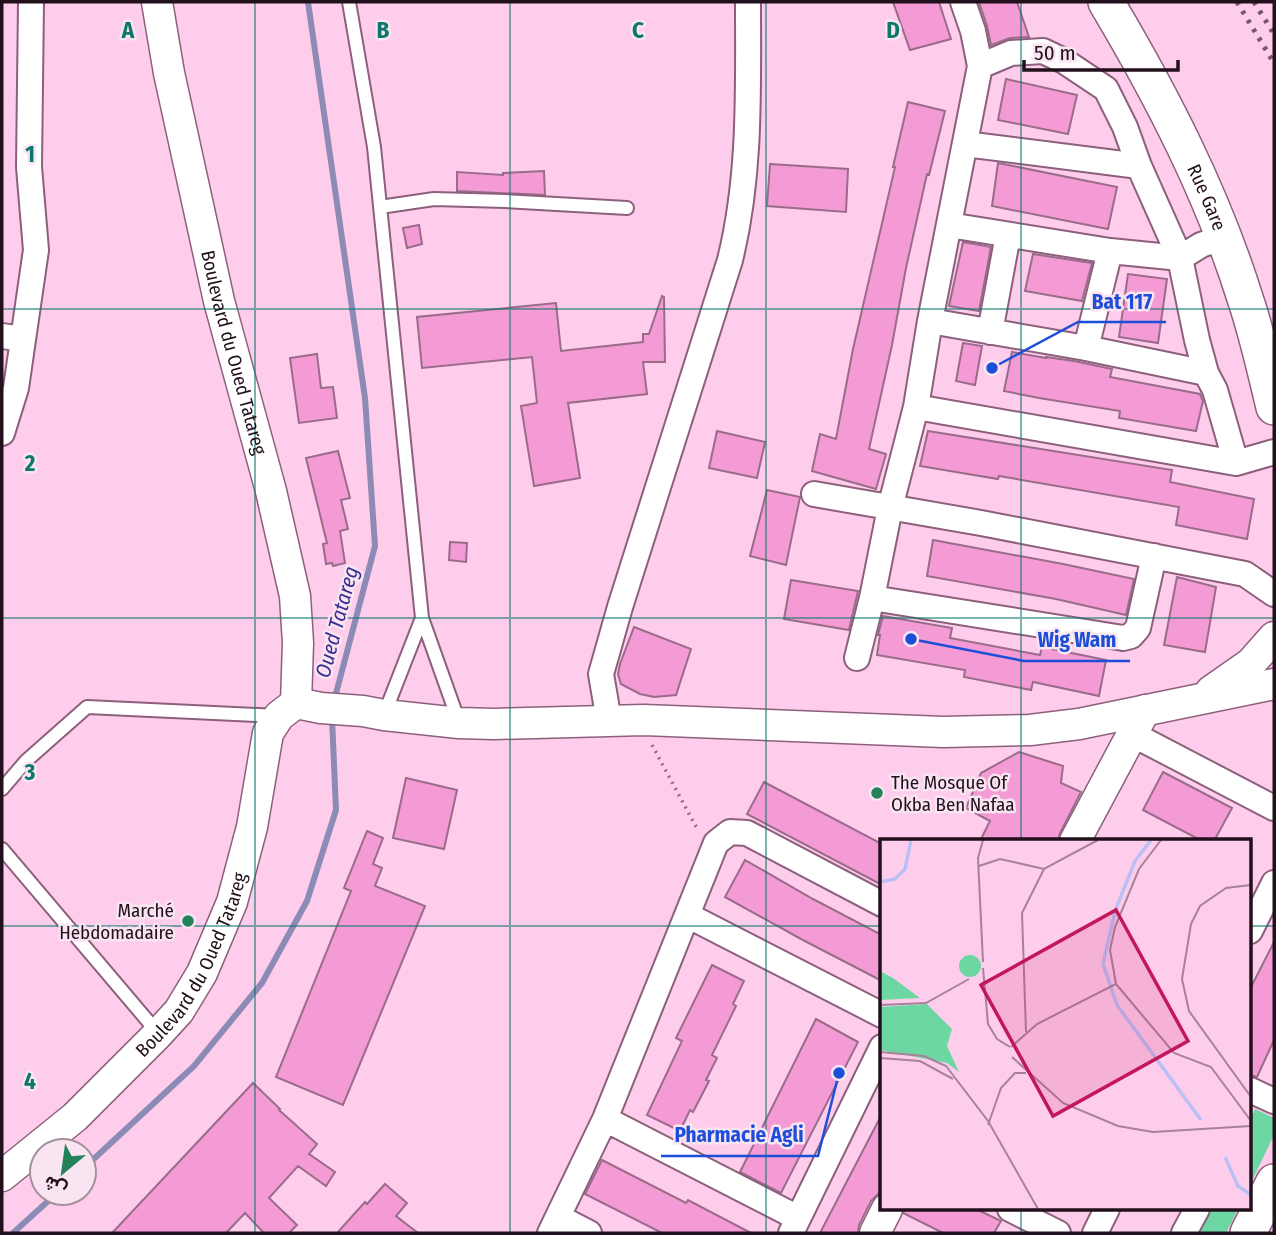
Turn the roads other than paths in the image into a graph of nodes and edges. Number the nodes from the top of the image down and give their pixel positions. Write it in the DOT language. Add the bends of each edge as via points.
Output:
graph roads {
  1 [pos="31,2"];
  2 [pos="157,2"];
  3 [pos="349,2"];
  4 [pos="748,2"];
  5 [pos="963,2"];
  6 [pos="1106,2"];
  7 [pos="1125,2"];
  8 [pos="980,66"];
  9 [pos="965,144"];
  10 [pos="1139,166"];
  11 [pos="380,207"];
  12 [pos="627,208"];
  13 [pos="950,225"];
  14 [pos="1008,235"];
  15 [pos="1223,237"];
  16 [pos="1110,251"];
  17 [pos="1180,258"];
  18 [pos="930,321"];
  19 [pos="990,332"];
  20 [pos="12,338"];
  21 [pos="1274,339"];
  22 [pos="1086,348"];
  23 [pos="1206,373"];
  24 [pos="916,407"];
  25 [pos="1274,407"];
  26 [pos="2,433"];
  27 [pos="1274,452"];
  28 [pos="1236,463"];
  29 [pos="814,494"];
  30 [pos="890,508"];
  31 [pos="1154,556"];
  32 [pos="1274,594"];
  33 [pos="872,598"];
  34 [pos="422,618"];
  35 [pos="1274,637"];
  36 [pos="856,658"];
  37 [pos="1274,684"];
  38 [pos="1201,698"];
  39 [pos="299,709"];
  40 [pos="373,713"];
  41 [pos="609,721"];
  42 [pos="1138,722"];
  43 [pos="459,723"];
  44 [pos="2,789"];
  45 [pos="1274,808"];
  46 [pos="1076,839"];
  47 [pos="2,849"];
  48 [pos="1274,883"];
  49 [pos="880,903"];
  50 [pos="687,915"];
  51 [pos="1252,927"];
  52 [pos="880,1014"];
  53 [pos="158,1034"];
  54 [pos="880,1051"];
  55 [pos="605,1119"];
  56 [pos="2,1176"];
  57 [pos="1274,1182"];
  58 [pos="886,1210"];
  59 [pos="1012,1210"];
  60 [pos="1106,1210"];
  61 [pos="1196,1210"];
  62 [pos="554,1225"];
  63 [pos="794,1226"];
  64 [pos="589,1233"];
  65 [pos="875,1233"];
  66 [pos="1058,1233"];
  67 [pos="1095,1233"];
  68 [pos="1184,1233"];
  69 [pos="1248,1233"];
  1 -- 20 [label="street" via="29,167 36,250"];
  2 -- 39 [label="street, Boulevard du Oued Tatareg" via="219,302 295,596"];
  3 -- 11 [label="lane"];
  4 -- 41 [label="street" via="747,155 738,228 601,674"];
  5 -- 8 [label="street"];
  6 -- 15 [label="main road, Rue Gare" via="1181,138"];
  7 -- 21 [label="main road, Rue Gare" via="1193,131 1238,230"];
  8 -- 9 [label="street"];
  8 -- 10 [label="street" via="1011,53 1043,51 1064,61 1107,89"];
  9 -- 10 [label="street"];
  9 -- 13 [label="street"];
  10 -- 17 [label="street"];
  11 -- 12 [label="lane" via="434,199"];
  11 -- 34 [label="lane"];
  13 -- 14 [label="street"];
  13 -- 18 [label="street"];
  14 -- 16 [label="street"];
  14 -- 19 [label="street"];
  15 -- 17 [label="street"];
  15 -- 25 [label="main road, Rue Gare" via="1245,296"];
  16 -- 17 [label="street"];
  16 -- 22 [label="street"];
  17 -- 23 [label="street"];
  18 -- 19 [label="street"];
  18 -- 24 [label="street"];
  19 -- 22 [label="street"];
  20 -- 26 [label="street" via="16,388"];
  22 -- 23 [label="street"];
  23 -- 28 [label="street"];
  24 -- 28 [label="street"];
  24 -- 30 [label="street"];
  27 -- 28 [label="street"];
  29 -- 30 [label="street"];
  30 -- 31 [label="street"];
  30 -- 33 [label="street"];
  31 -- 32 [label="street" via="1245,574"];
  31 -- 33 [label="street" via="1138,628 1123,638"];
  33 -- 36 [label="street"];
  34 -- 40 [label="lane"];
  34 -- 43 [label="lane"];
  35 -- 38 [label="street" via="1242,670"];
  37 -- 38 [label="street"];
  38 -- 42 [label="street"];
  39 -- 40 [label="street"];
  39 -- 44 [label="lane" via="87,707"];
  39 -- 53 [label="street, Boulevard du Oued Tatareg" via="268,733 232,902 202,972"];
  40 -- 43 [label="street"];
  41 -- 42 [label="street" via="943,732"];
  41 -- 43 [label="street"];
  42 -- 45 [label="street"];
  42 -- 46 [label="street"];
  47 -- 53 [label="lane"];
  48 -- 51 [label="street"];
  49 -- 50 [label="street" via="747,833 730,832 716,842"];
  50 -- 52 [label="street"];
  50 -- 55 [label="street"];
  53 -- 56 [label="street, Boulevard du Oued Tatareg" via="75,1117"];
  54 -- 63 [label="street"];
  55 -- 62 [label="street"];
  55 -- 63 [label="street"];
  57 -- 69 [label="main road"];
  58 -- 65 [label="street"];
  59 -- 66 [label="street"];
  60 -- 67 [label="street"];
  61 -- 68 [label="street"];
  62 -- 64 [label="street"];
}
